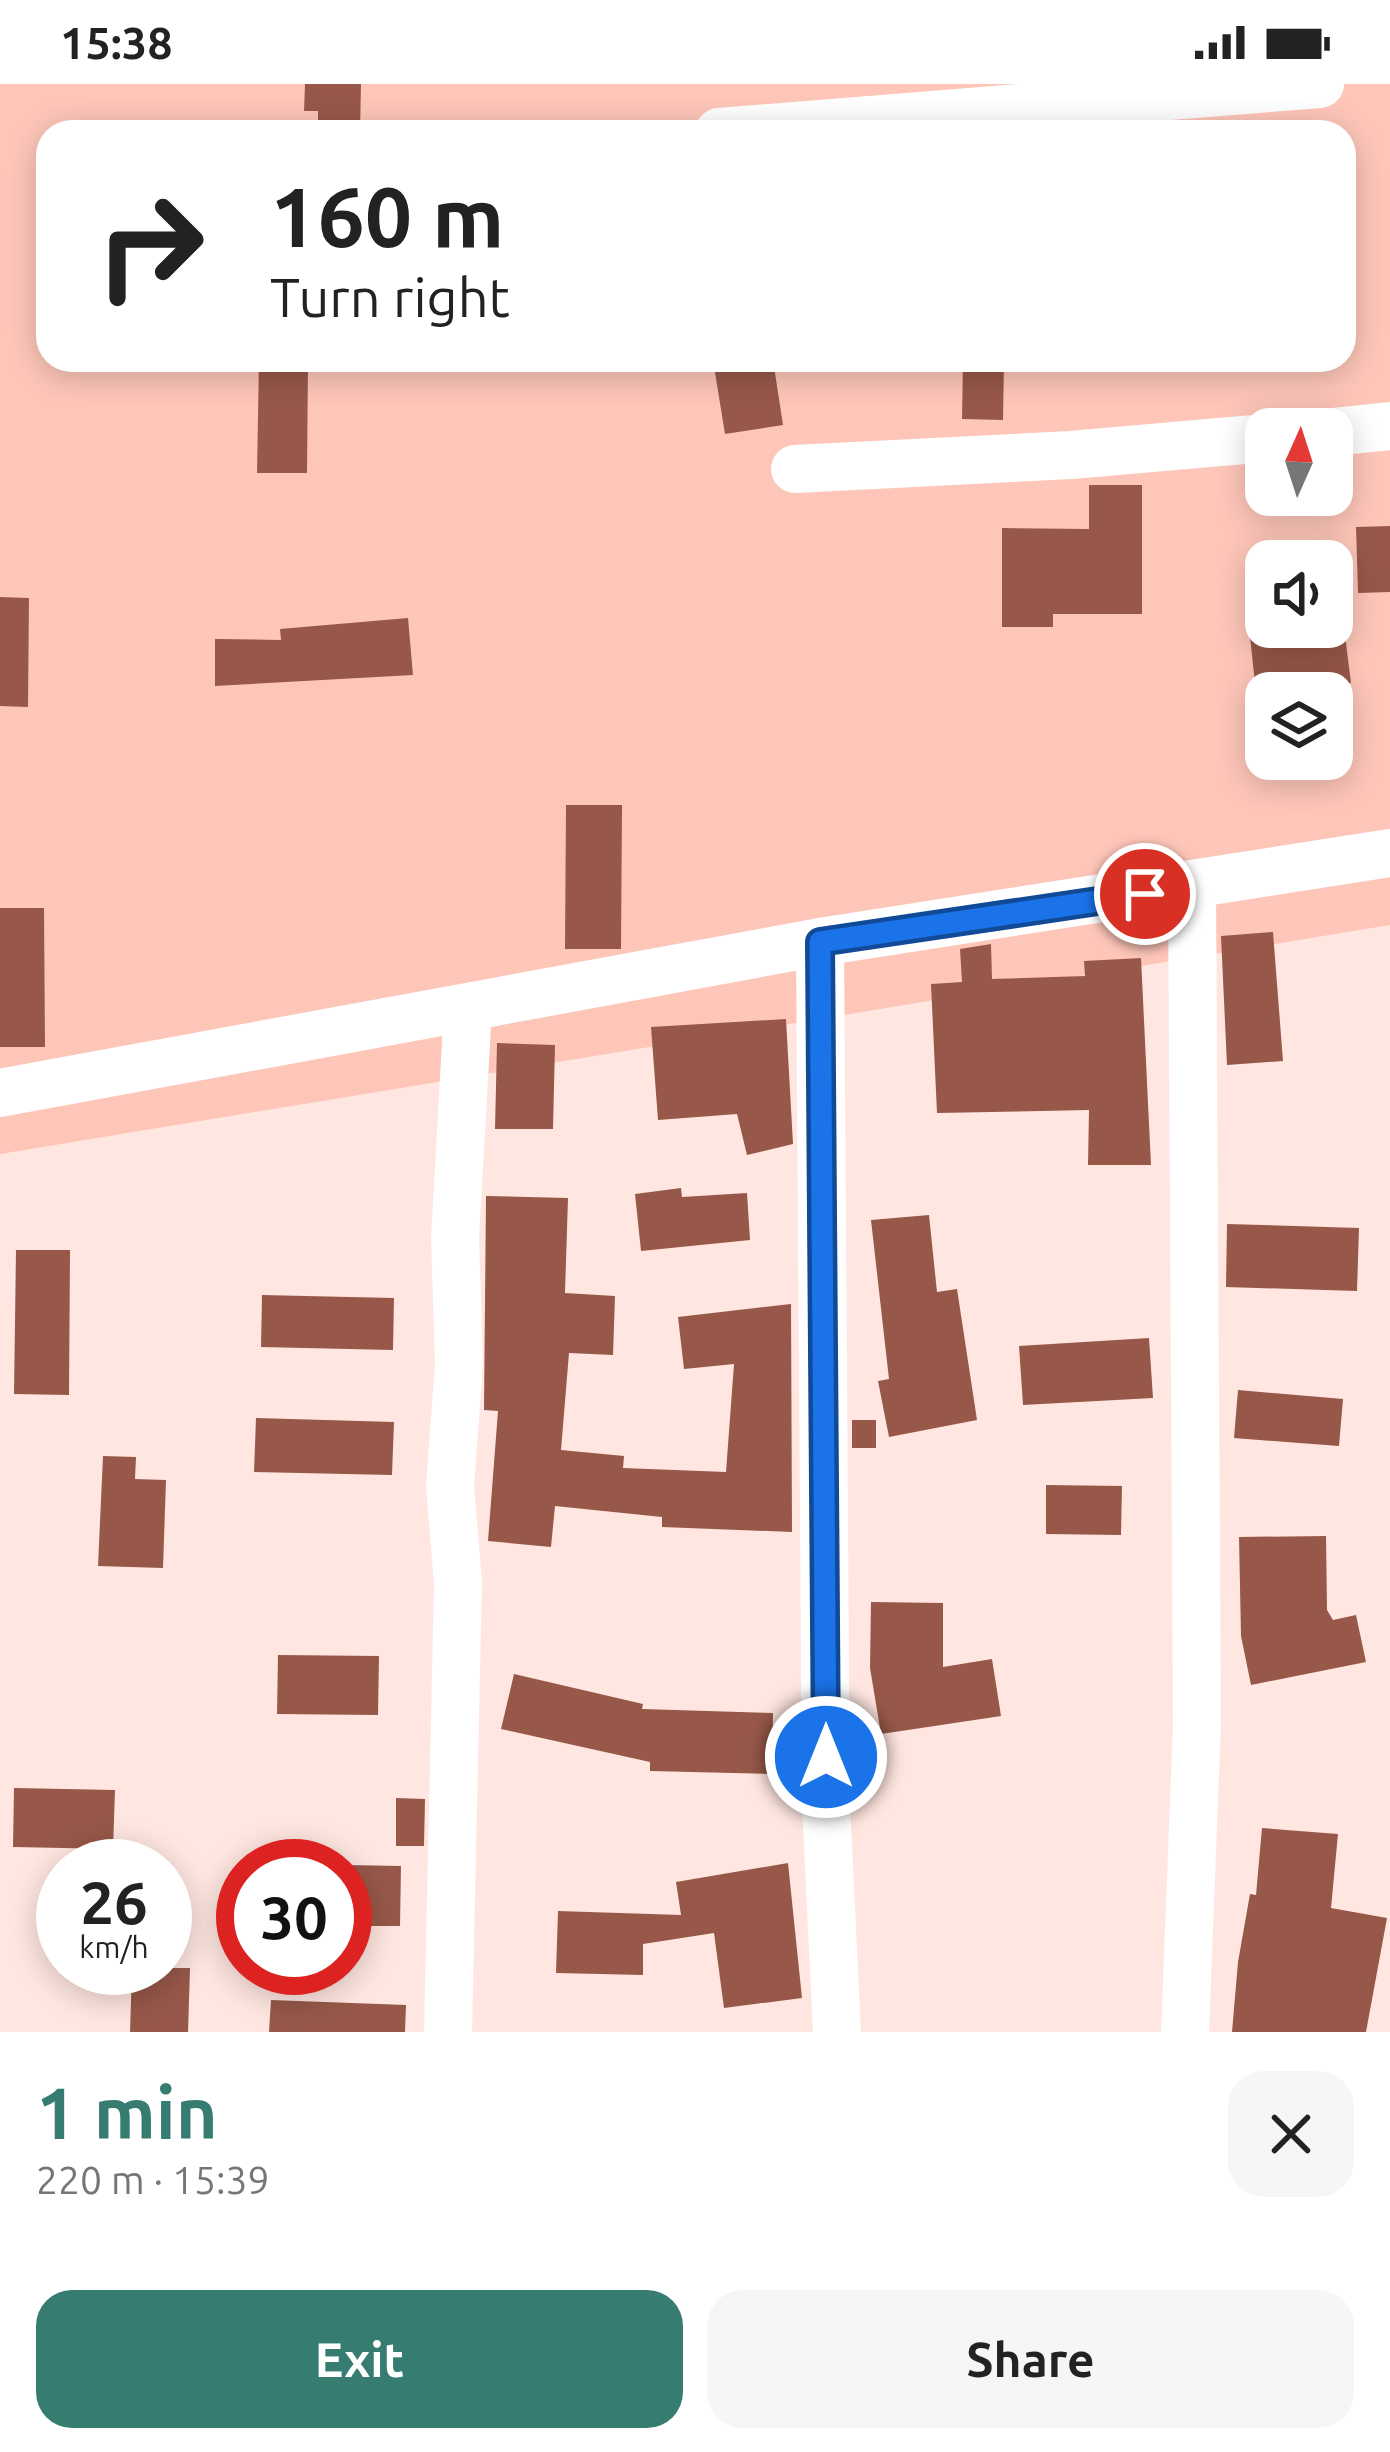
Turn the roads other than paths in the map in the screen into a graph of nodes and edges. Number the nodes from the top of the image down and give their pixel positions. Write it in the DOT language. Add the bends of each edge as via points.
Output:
graph roads {
  1 [pos="1320,84"];
  2 [pos="868,120"];
  3 [pos="1390,427"];
  4 [pos="1353,430"];
  5 [pos="1245,439"];
  6 [pos="795,470"];
  7 [pos="1390,853"];
  8 [pos="1192,887"];
  9 [pos="820,942"];
  10 [pos="468,1008"];
  11 [pos="0,1093"];
  12 [pos="448,2032"];
  13 [pos="837,2032"];
  14 [pos="1185,2032"];
  1 -- 2 [label="street"];
  3 -- 4 [label="street"];
  5 -- 6 [label="street"];
  7 -- 8 [label="street"];
  8 -- 9 [label="street"];
  8 -- 14 [label="street" via="1197,1724"];
  9 -- 10 [label="street"];
  9 -- 13 [label="street" via="826,1805"];
  10 -- 11 [label="street"];
  10 -- 12 [label="street" via="450,1486 458,1583"];
}
